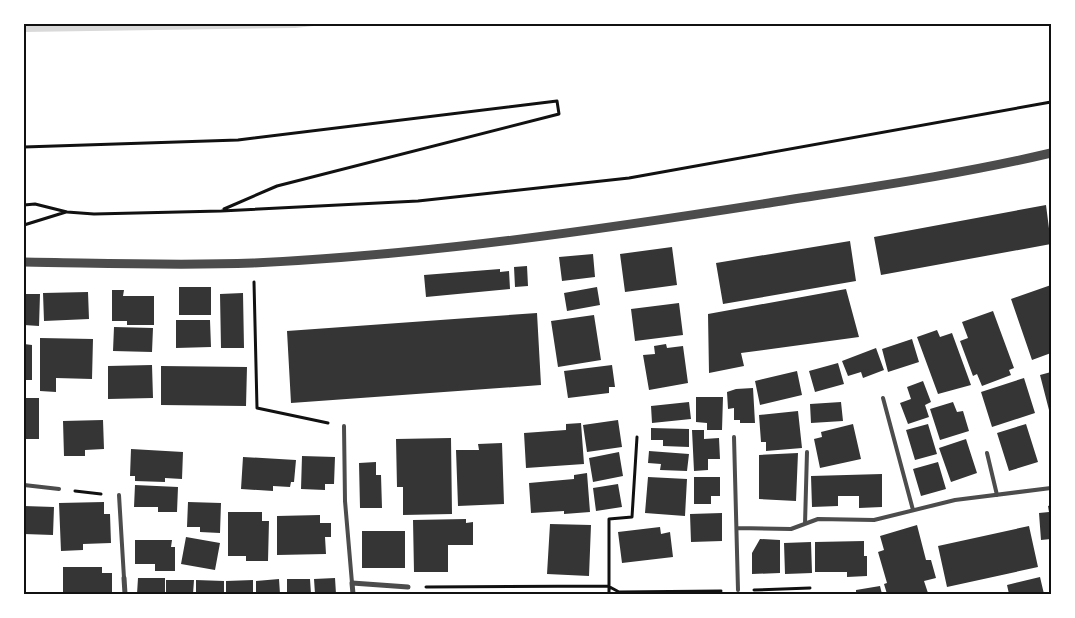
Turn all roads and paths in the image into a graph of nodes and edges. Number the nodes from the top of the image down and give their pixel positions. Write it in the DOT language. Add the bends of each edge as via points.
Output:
graph roads {
  1 [pos="1051,102"];
  2 [pos="24,147"];
  3 [pos="1051,153"];
  4 [pos="24,204"];
  5 [pos="221,211"];
  6 [pos="67,212"];
  7 [pos="24,225"];
  8 [pos="24,262"];
  9 [pos="253,263"];
  10 [pos="883,398"];
  11 [pos="344,426"];
  12 [pos="637,437"];
  13 [pos="734,437"];
  14 [pos="807,452"];
  15 [pos="987,454"];
  16 [pos="24,485"];
  17 [pos="1051,488"];
  18 [pos="60,489"];
  19 [pos="119,495"];
  20 [pos="997,495"];
  21 [pos="913,510"];
  22 [pos="805,524"];
  23 [pos="737,528"];
  24 [pos="124,578"];
  25 [pos="352,583"];
  26 [pos="608,586"];
  27 [pos="408,587"];
  28 [pos="810,588"];
  29 [pos="738,590"];
  30 [pos="126,594"];
  31 [pos="353,594"];
  32 [pos="609,594"];
  1 -- 5 [label="path" via="629,178 418,201"];
  2 -- 5 [label="path" via="238,140 557,101 559,114 277,186"];
  3 -- 9 [label="street" via="971,171 598,229 441,249"];
  4 -- 6 [label="path"];
  5 -- 6 [label="path"];
  6 -- 7 [label="path"];
  8 -- 9 [label="street"];
  9 -- 11 [label="path" via="257,408"];
  10 -- 21 [label="lane"];
  11 -- 25 [label="lane" via="345,501"];
  12 -- 26 [label="path" via="632,516 610,519"];
  13 -- 23 [label="lane"];
  14 -- 22 [label="lane"];
  15 -- 20 [label="lane"];
  16 -- 18 [label="lane"];
  17 -- 20 [label="lane"];
  18 -- 19 [label="path"];
  19 -- 24 [label="lane"];
  20 -- 21 [label="lane"];
  21 -- 22 [label="lane" via="874,520 818,518"];
  22 -- 23 [label="lane" via="791,529"];
  23 -- 29 [label="lane"];
  24 -- 30 [label="street"];
  25 -- 27 [label="street"];
  25 -- 31 [label="street"];
  26 -- 27 [label="path"];
  26 -- 29 [label="path" via="619,592"];
  26 -- 32 [label="path"];
  28 -- 29 [label="path"];
}
